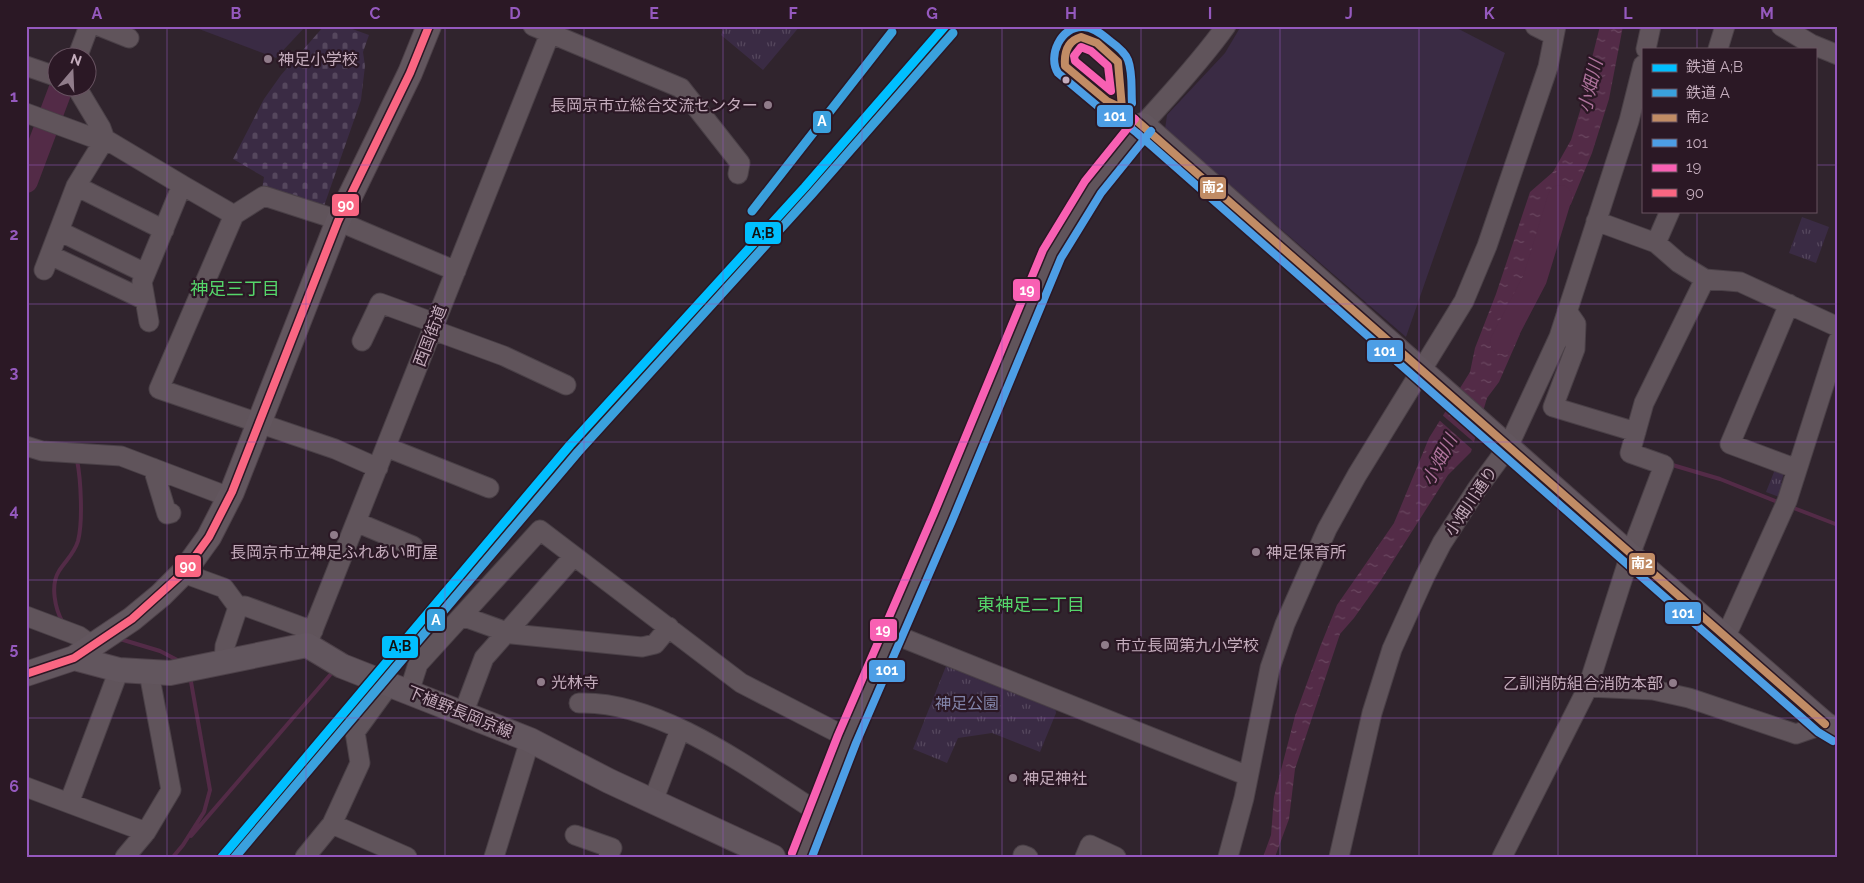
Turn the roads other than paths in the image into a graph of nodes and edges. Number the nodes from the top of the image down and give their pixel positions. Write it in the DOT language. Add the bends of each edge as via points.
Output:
graph roads {
  1 [pos="89,26"];
  2 [pos="99,26"];
  3 [pos="429,26"];
  4 [pos="533,26"];
  5 [pos="1226,26"];
  6 [pos="1535,26"];
  7 [pos="1652,26"];
  8 [pos="1725,26"];
  9 [pos="1781,26"];
  10 [pos="552,30"];
  11 [pos="1554,31"];
  12 [pos="129,38"];
  13 [pos="1809,46"];
  14 [pos="81,48"];
  15 [pos="1646,48"];
  16 [pos="1718,48"];
  17 [pos="1816,48"];
  18 [pos="1838,55"];
  19 [pos="26,66"];
  20 [pos="1642,69"];
  21 [pos="48,74"];
  22 [pos="83,98"];
  23 [pos="41,118"];
  24 [pos="1143,125"];
  25 [pos="105,138"];
  26 [pos="738,174"];
  27 [pos="182,185"];
  28 [pos="76,186"];
  29 [pos="1670,212"];
  30 [pos="234,215"];
  31 [pos="1596,221"];
  32 [pos="338,222"];
  33 [pos="164,230"];
  34 [pos="59,231"];
  35 [pos="1656,244"];
  36 [pos="456,270"];
  37 [pos="145,272"];
  38 [pos="1705,278"];
  39 [pos="144,300"];
  40 [pos="1789,304"];
  41 [pos="1567,311"];
  42 [pos="149,322"];
  43 [pos="434,326"];
  44 [pos="1838,327"];
  45 [pos="362,341"];
  46 [pos="1838,341"];
  47 [pos="1425,374"];
  48 [pos="566,385"];
  49 [pos="259,424"];
  50 [pos="1636,432"];
  51 [pos="1504,444"];
  52 [pos="26,446"];
  53 [pos="386,447"];
  54 [pos="153,468"];
  55 [pos="378,468"];
  56 [pos="1797,468"];
  57 [pos="489,488"];
  58 [pos="229,497"];
  59 [pos="171,513"];
  60 [pos="356,522"];
  61 [pos="413,546"];
  62 [pos="1630,554"];
  63 [pos="574,556"];
  64 [pos="183,573"];
  65 [pos="238,607"];
  66 [pos="26,616"];
  67 [pos="462,616"];
  68 [pos="669,627"];
  69 [pos="507,632"];
  70 [pos="893,634"];
  71 [pos="1726,636"];
  72 [pos="310,638"];
  73 [pos="83,652"];
  74 [pos="224,663"];
  75 [pos="119,670"];
  76 [pos="149,673"];
  77 [pos="26,674"];
  78 [pos="1588,687"];
  79 [pos="399,688"];
  80 [pos="579,703"];
  81 [pos="463,714"];
  82 [pos="1832,728"];
  83 [pos="680,730"];
  84 [pos="848,738"];
  85 [pos="530,740"];
  86 [pos="1248,776"];
  87 [pos="26,788"];
  88 [pos="653,800"];
  89 [pos="69,803"];
  90 [pos="819,813"];
  91 [pos="332,824"];
  92 [pos="146,832"];
  93 [pos="574,835"];
  94 [pos="125,857"];
  95 [pos="305,857"];
  96 [pos="407,857"];
  97 [pos="494,857"];
  98 [pos="608,857"];
  99 [pos="773,857"];
  100 [pos="801,857"];
  101 [pos="1085,857"];
  102 [pos="1116,857"];
  103 [pos="1228,857"];
  104 [pos="1339,857"];
  105 [pos="1502,857"];
  1 -- 14 [label="street"];
  2 -- 12 [label="street"];
  3 -- 32 [label="main road" via="410,73"];
  4 -- 10 [label="street"];
  5 -- 24 [label="street"];
  6 -- 11 [label="street"];
  7 -- 15 [label="street"];
  8 -- 16 [label="street"];
  9 -- 13 [label="street"];
  10 -- 26 [label="street" via="682,88 740,163"];
  10 -- 36 [label="street, 西国街道"];
  11 -- 47 [label="street" via="1548,67 1487,246 1464,301"];
  17 -- 18 [label="street"];
  19 -- 21 [label="street"];
  20 -- 31 [label="street, 小畑川通り"];
  22 -- 25 [label="street"];
  23 -- 25 [label="street" via="94,138"];
  24 -- 47 [label="main road"];
  24 -- 70 [label="street" via="1110,162 1074,213 1052,254"];
  25 -- 27 [label="street"];
  25 -- 28 [label="street"];
  27 -- 30 [label="street"];
  27 -- 33 [label="street"];
  28 -- 33 [label="street"];
  28 -- 34 [label="street"];
  29 -- 35 [label="street"];
  30 -- 32 [label="street" via="264,196"];
  30 -- 49 [label="street" via="159,389"];
  31 -- 35 [label="street"];
  31 -- 41 [label="street, 小畑川通り"];
  32 -- 36 [label="street"];
  32 -- 49 [label="main road"];
  33 -- 37 [label="street"];
  34 -- 37 [label="street"];
  34 -- 39 [label="street" via="47,263"];
  35 -- 38 [label="street"];
  36 -- 43 [label="street, 西国街道"];
  37 -- 39 [label="street" via="142,282"];
  38 -- 40 [label="street" via="1740,282"];
  38 -- 50 [label="street" via="1644,403"];
  39 -- 42 [label="street"];
  40 -- 44 [label="street"];
  40 -- 56 [label="street" via="1730,444"];
  41 -- 50 [label="street" via="1576,324 1575,349 1553,407"];
  41 -- 51 [label="street, 小畑川通り" via="1559,337"];
  43 -- 45 [label="street" via="380,302"];
  43 -- 48 [label="street"];
  43 -- 53 [label="street, 西国街道"];
  46 -- 56 [label="street"];
  47 -- 51 [label="main road"];
  47 -- 86 [label="street" via="1356,475 1301,587 1270,668"];
  49 -- 55 [label="street" via="335,449"];
  49 -- 58 [label="main road"];
  50 -- 62 [label="street" via="1630,453 1664,465"];
  51 -- 62 [label="main road"];
  51 -- 104 [label="street, 小畑川通り" via="1442,543 1392,649 1374,706"];
  52 -- 54 [label="street" via="42,451 120,456"];
  53 -- 55 [label="street, 西国街道"];
  53 -- 57 [label="street"];
  54 -- 58 [label="street"];
  54 -- 59 [label="street" via="167,514"];
  55 -- 60 [label="street, 西国街道"];
  56 -- 71 [label="street" via="1786,505"];
  58 -- 64 [label="main road" via="208,537"];
  60 -- 61 [label="street"];
  60 -- 72 [label="street, 西国街道"];
  62 -- 71 [label="main road"];
  62 -- 78 [label="street"];
  63 -- 67 [label="street" via="540,530"];
  63 -- 68 [label="street"];
  63 -- 69 [label="street"];
  64 -- 65 [label="street" via="224,588"];
  64 -- 73 [label="main road" via="139,613"];
  65 -- 72 [label="street" via="245,606"];
  65 -- 74 [label="street"];
  66 -- 73 [label="street" via="79,636"];
  67 -- 69 [label="street"];
  67 -- 79 [label="street"];
  68 -- 69 [label="street" via="655,644 642,647"];
  68 -- 84 [label="street" via="741,683"];
  69 -- 81 [label="street" via="484,658"];
  70 -- 84 [label="street"];
  70 -- 86 [label="street"];
  71 -- 82 [label="main road"];
  72 -- 74 [label="main road"];
  72 -- 79 [label="main road, 下植野長岡京線" via="342,666"];
  73 -- 75 [label="main road"];
  73 -- 77 [label="main road"];
  74 -- 76 [label="main road" via="170,673"];
  75 -- 76 [label="main road"];
  75 -- 89 [label="street"];
  76 -- 92 [label="street" via="172,790"];
  78 -- 82 [label="street" via="1653,690 1689,698 1796,734"];
  78 -- 105 [label="street"];
  79 -- 81 [label="main road, 下植野長岡京線"];
  79 -- 91 [label="street" via="355,732 360,763"];
  80 -- 83 [label="street" via="602,702"];
  81 -- 85 [label="main road, 下植野長岡京線"];
  83 -- 88 [label="street"];
  83 -- 90 [label="street" via="742,762"];
  84 -- 90 [label="street"];
  85 -- 88 [label="main road, 下植野長岡京線" via="609,782"];
  85 -- 97 [label="street"];
  86 -- 103 [label="street"];
  87 -- 89 [label="street"];
  88 -- 99 [label="main road, 下植野長岡京線"];
  89 -- 92 [label="street"];
  90 -- 100 [label="street"];
  91 -- 95 [label="street"];
  91 -- 96 [label="street"];
  92 -- 94 [label="street"];
  93 -- 98 [label="street" via="612,848"];
  101 -- 102 [label="street" via="1090,845"];
}
